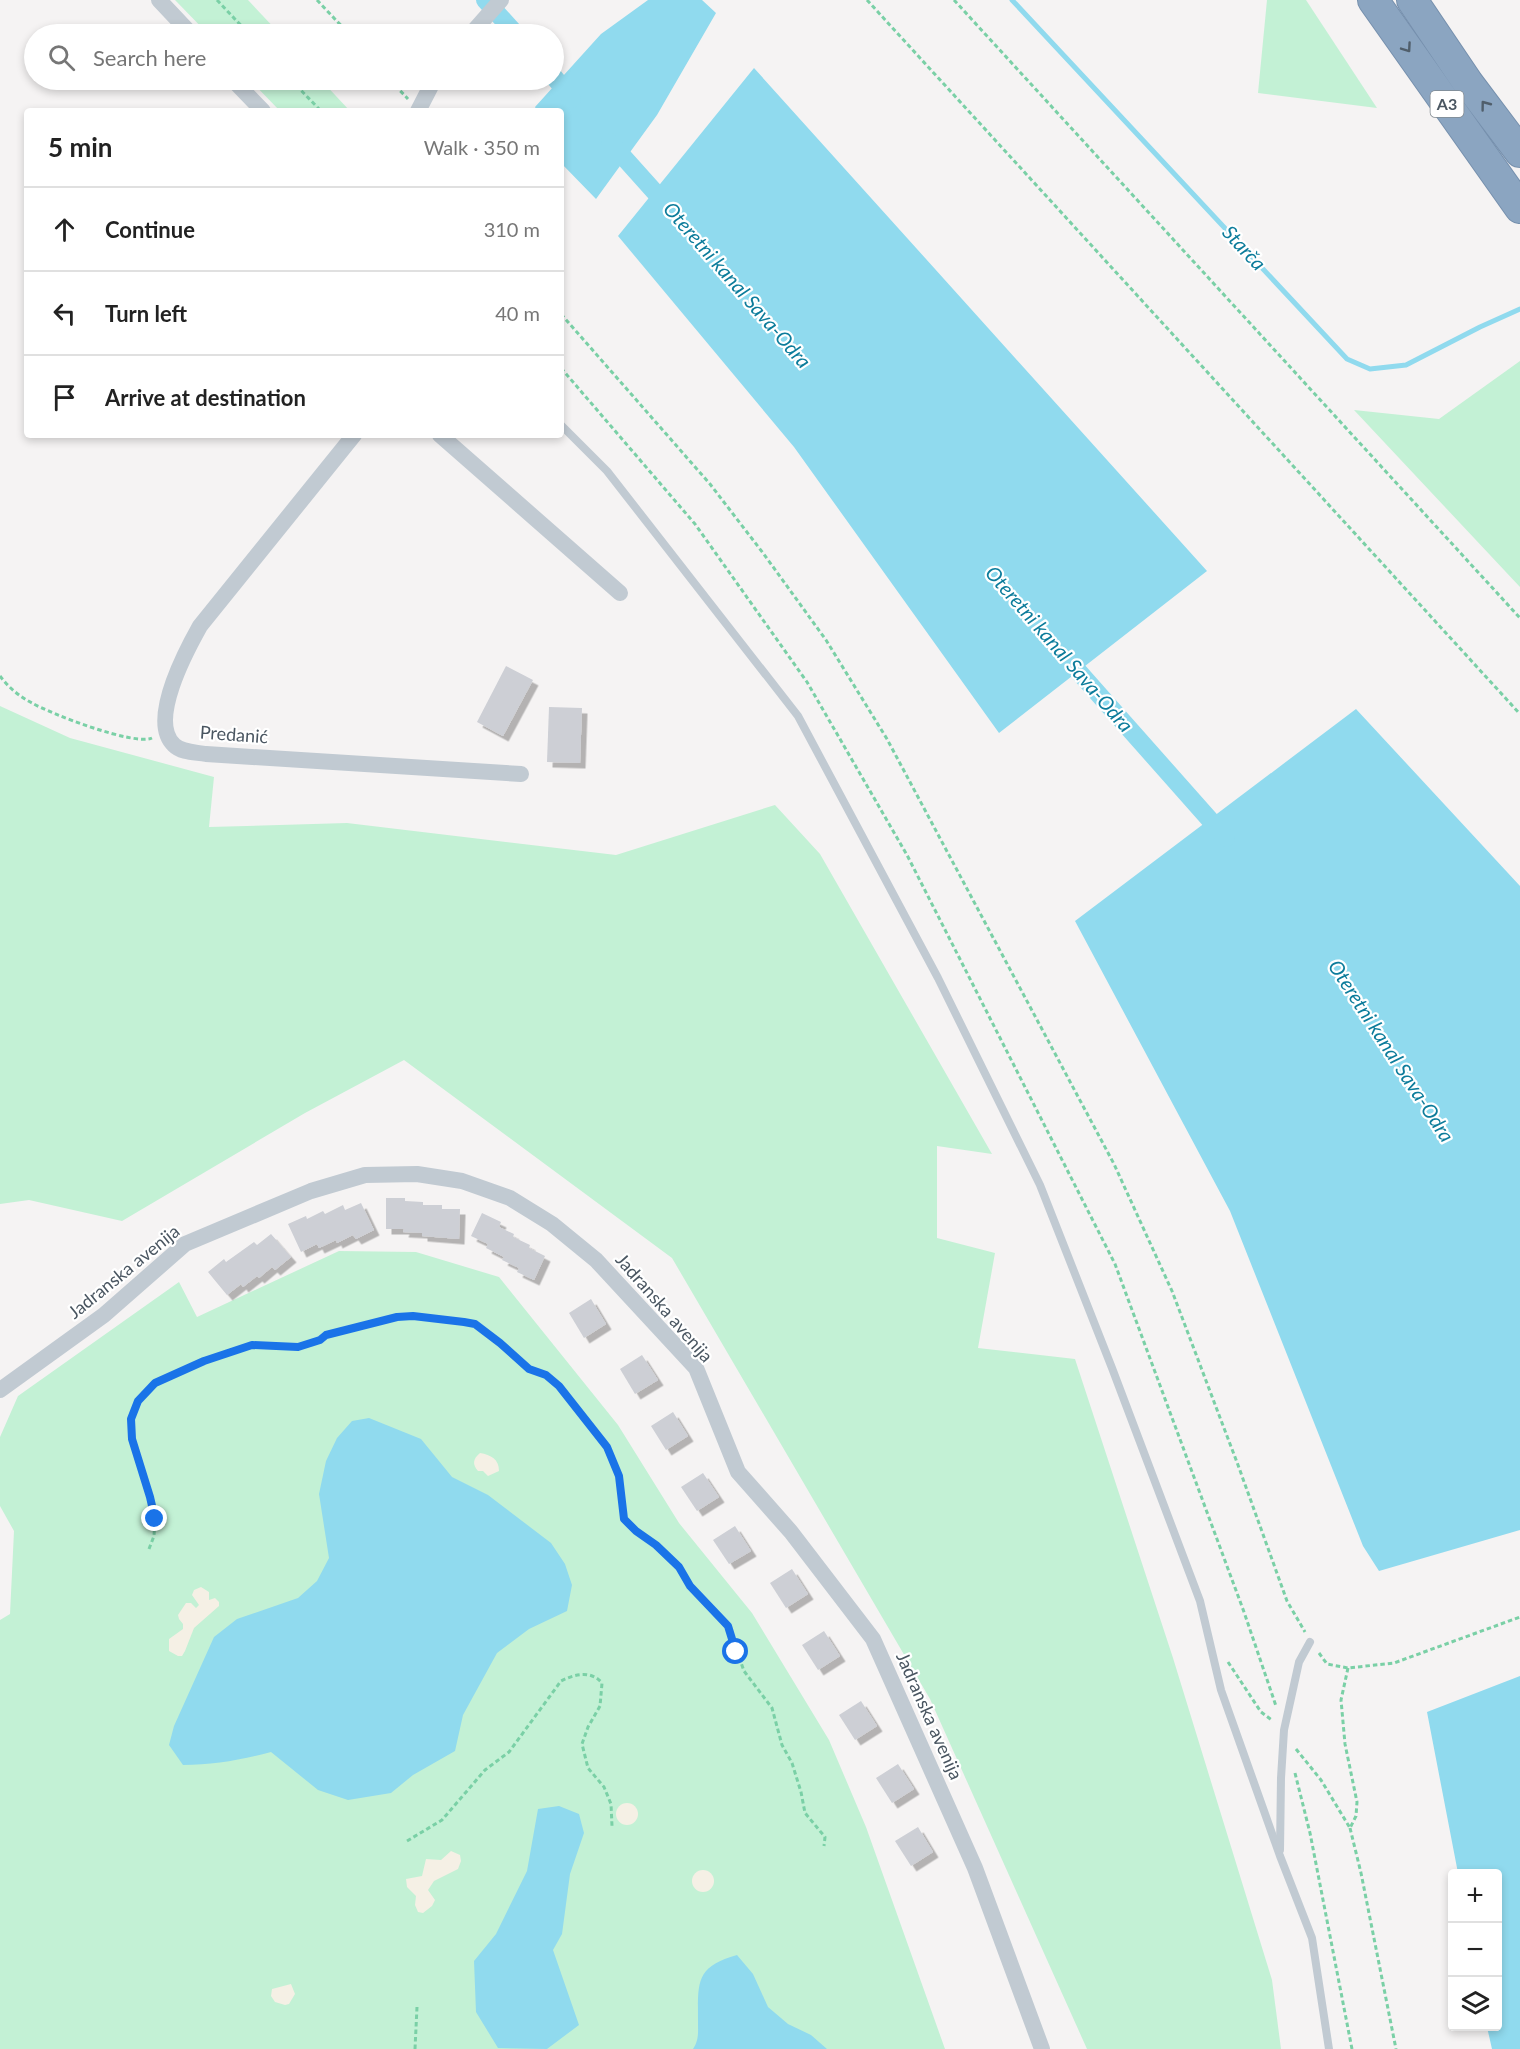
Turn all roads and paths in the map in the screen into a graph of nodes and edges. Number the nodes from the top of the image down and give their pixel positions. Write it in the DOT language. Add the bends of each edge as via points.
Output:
graph roads {
  1 [pos="159,0"];
  2 [pos="216,0"];
  3 [pos="317,0"];
  4 [pos="501,0"];
  5 [pos="867,0"];
  6 [pos="954,0"];
  7 [pos="1373,0"];
  8 [pos="1412,0"];
  9 [pos="182,24"];
  10 [pos="239,24"];
  11 [pos="340,24"];
  12 [pos="480,24"];
  13 [pos="243,90"];
  14 [pos="301,90"];
  15 [pos="399,90"];
  16 [pos="429,90"];
  17 [pos="260,108"];
  18 [pos="318,108"];
  19 [pos="415,108"];
  20 [pos="420,108"];
  21 [pos="1520,152"];
  22 [pos="1520,208"];
  23 [pos="564,317"];
  24 [pos="564,428"];
  25 [pos="352,438"];
  26 [pos="443,438"];
  27 [pos="620,593"];
  28 [pos="1520,618"];
  29 [pos="0,676"];
  30 [pos="1520,714"];
  31 [pos="166,730"];
  32 [pos="521,774"];
  33 [pos="1,1391"];
  34 [pos="149,1548"];
  35 [pos="1520,1617"];
  36 [pos="1310,1642"];
  37 [pos="1212,1652"];
  38 [pos="1348,1668"];
  39 [pos="1284,1730"];
  40 [pos="612,1826"];
  41 [pos="1350,1828"];
  42 [pos="407,1841"];
  43 [pos="824,1846"];
  44 [pos="1280,1856"];
  45 [pos="417,2007"];
  46 [pos="415,2049"];
  47 [pos="1042,2049"];
  48 [pos="1329,2049"];
  49 [pos="1396,2049"];
  1 -- 9 [label="street"];
  2 -- 10 [label="path"];
  3 -- 11 [label="path"];
  4 -- 12 [label="street"];
  5 -- 30 [label="path"];
  6 -- 28 [label="path"];
  7 -- 22 [label="highway, A3, one-way"];
  21 -- 8 [label="highway, A3, one-way"];
  13 -- 17 [label="street"];
  14 -- 18 [label="path"];
  15 -- 19 [label="path"];
  16 -- 20 [label="street"];
  23 -- 36 [label="path" via="710,484 764,553 826,640 887,739 1114,1164 1172,1291 1287,1601"];
  24 -- 37 [label="lane" via="607,471 798,716 921,947 1040,1185 1196,1590"];
  25 -- 31 [label="street" via="200,626 184,655 166,706"];
  26 -- 27 [label="street"];
  29 -- 31 [label="path" via="32,703 86,725 135,740 149,740"];
  31 -- 32 [label="street, Predanić" via="174,745 185,751"];
  33 -- 47 [label="street, Jadranska avenija" via="104,1315 185,1244 311,1191 365,1175 417,1174 462,1182 510,1198 552,1224 596,1260 696,1368 738,1472 791,1532 873,1639 975,1868"];
  34 -- 43 [label="path" via="155,1519 132,1439 131,1419 138,1401 155,1383 252,1345 298,1347 326,1335 397,1317 475,1324 529,1369 546,1375 559,1386 607,1447 619,1476 624,1519 679,1567 690,1586 728,1626 744,1671 772,1708 805,1813 825,1837"];
  35 -- 38 [label="path" via="1394,1663"];
  36 -- 38 [label="path" via="1327,1664"];
  36 -- 39 [label="lane" via="1299,1662"];
  37 -- 39 [label="path" via="1227,1660 1261,1712"];
  37 -- 44 [label="lane" via="1221,1690"];
  38 -- 41 [label="path" via="1341,1700 1357,1802"];
  39 -- 41 [label="path"];
  39 -- 44 [label="lane"];
  40 -- 42 [label="path" via="611,1804 604,1787 588,1768 582,1744 600,1706 602,1683 589,1675 574,1675 561,1681 509,1752 485,1770 442,1820"];
  41 -- 49 [label="path"];
  44 -- 48 [label="lane" via="1312,1938"];
  45 -- 46 [label="path"];
}
